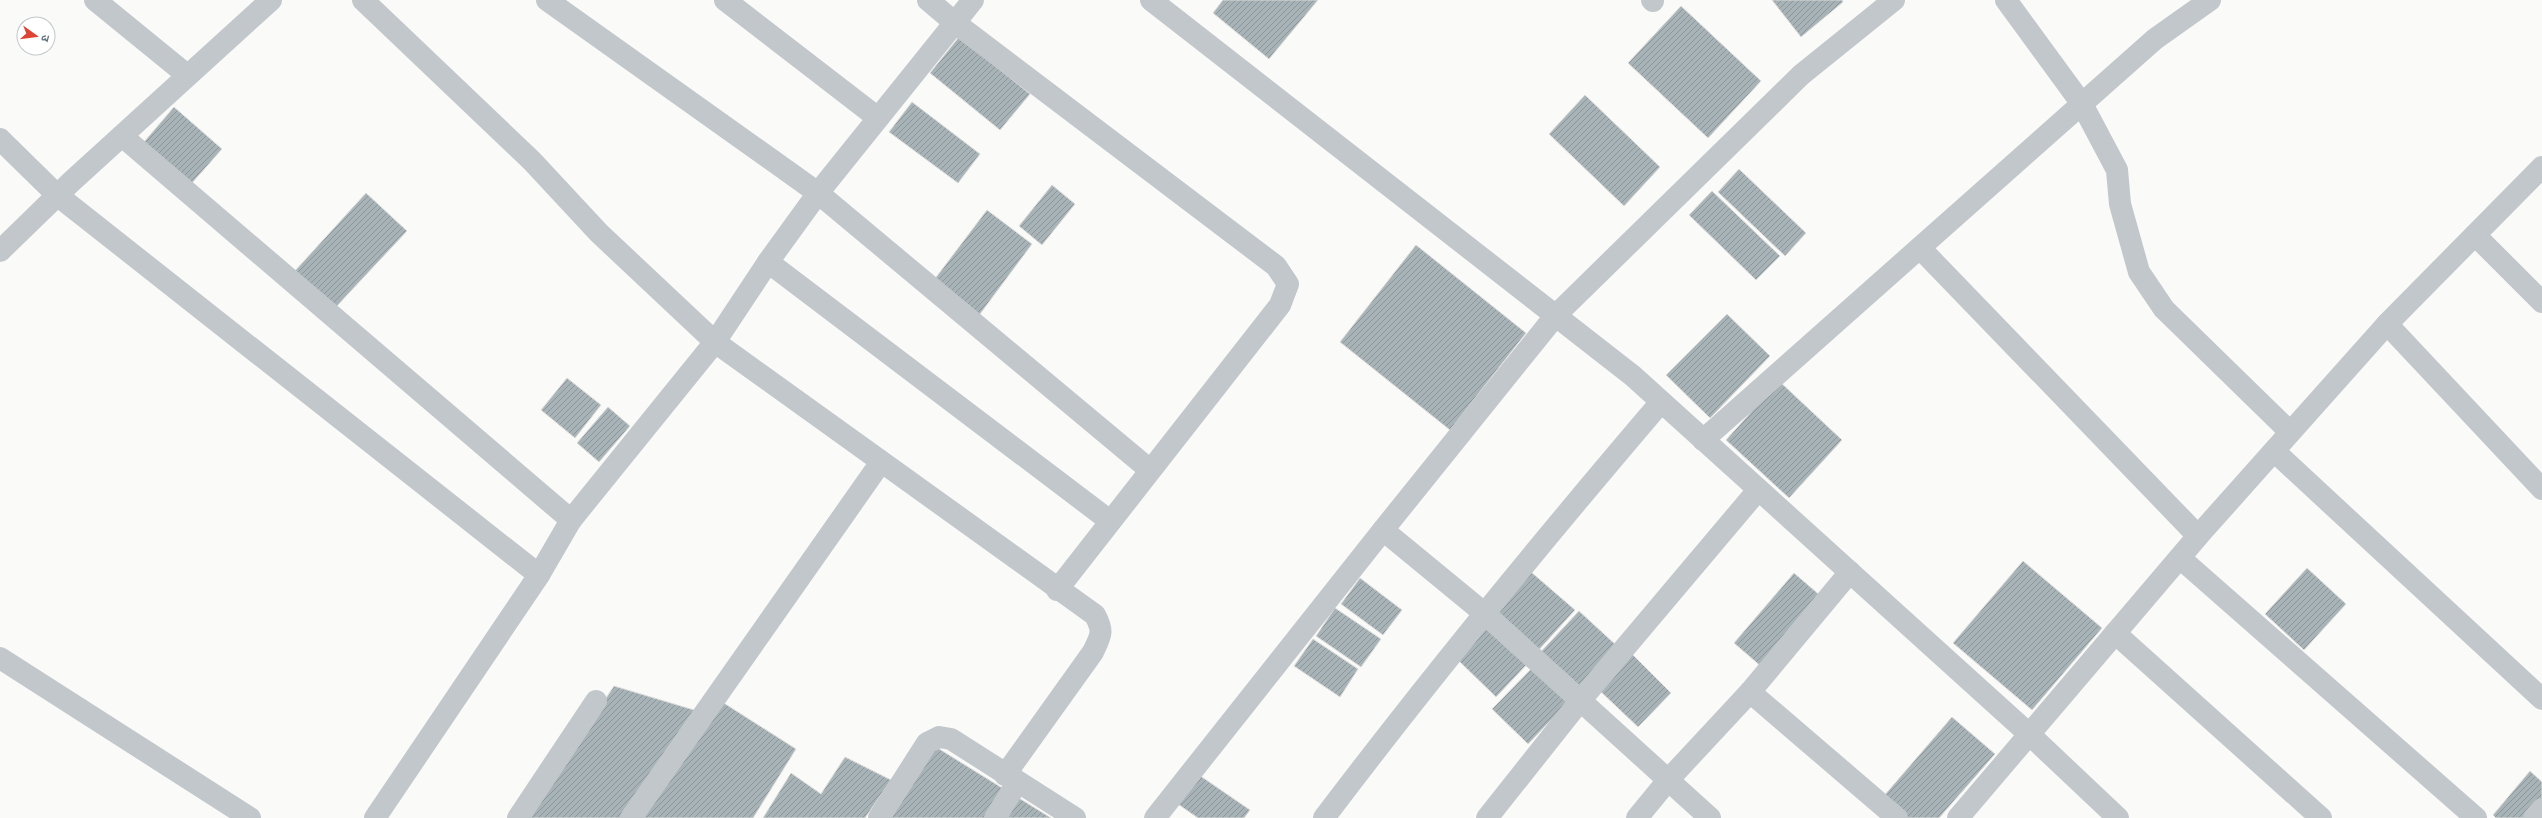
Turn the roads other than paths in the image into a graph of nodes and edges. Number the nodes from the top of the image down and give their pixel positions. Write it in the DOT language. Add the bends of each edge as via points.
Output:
graph roads {
  1 [pos="95,0"];
  2 [pos="271,0"];
  3 [pos="363,0"];
  4 [pos="547,0"];
  5 [pos="725,0"];
  6 [pos="928,0"];
  7 [pos="973,0"];
  8 [pos="1151,0"];
  9 [pos="1894,0"];
  10 [pos="2006,0"];
  11 [pos="2210,0"];
  12 [pos="954,22"];
  13 [pos="187,75"];
  14 [pos="2082,104"];
  15 [pos="878,118"];
  16 [pos="122,136"];
  17 [pos="0,139"];
  18 [pos="2542,167"];
  19 [pos="818,193"];
  20 [pos="57,195"];
  21 [pos="2475,234"];
  22 [pos="1920,248"];
  23 [pos="0,251"];
  24 [pos="768,262"];
  25 [pos="2542,302"];
  26 [pos="1556,315"];
  27 [pos="2387,324"];
  28 [pos="715,342"];
  29 [pos="1661,402"];
  30 [pos="2290,432"];
  31 [pos="1704,440"];
  32 [pos="2274,451"];
  33 [pos="881,462"];
  34 [pos="1150,470"];
  35 [pos="1758,490"];
  36 [pos="2542,490"];
  37 [pos="571,520"];
  38 [pos="1110,521"];
  39 [pos="1383,530"];
  40 [pos="2198,536"];
  41 [pos="2180,558"];
  42 [pos="1850,572"];
  43 [pos="540,575"];
  44 [pos="1057,590"];
  45 [pos="1484,613"];
  46 [pos="2116,634"];
  47 [pos="0,658"];
  48 [pos="1750,692"];
  49 [pos="2542,699"];
  50 [pos="596,701"];
  51 [pos="1580,701"];
  52 [pos="2029,734"];
  53 [pos="1011,779"];
  54 [pos="1669,779"];
  55 [pos="2542,809"];
  56 [pos="250,818"];
  57 [pos="375,818"];
  58 [pos="518,818"];
  59 [pos="631,818"];
  60 [pos="879,818"];
  61 [pos="995,818"];
  62 [pos="1075,818"];
  63 [pos="1155,818"];
  64 [pos="1324,818"];
  65 [pos="1487,818"];
  66 [pos="1637,818"];
  67 [pos="1710,818"];
  68 [pos="1897,818"];
  69 [pos="1958,818"];
  70 [pos="2118,818"];
  71 [pos="2321,818"];
  72 [pos="2476,818"];
  73 [pos="2534,818"];
  1 -- 13 [label="street"];
  2 -- 13 [label="street"];
  3 -- 28 [label="street" via="532,161 599,233"];
  4 -- 19 [label="street"];
  5 -- 15 [label="street"];
  6 -- 12 [label="street"];
  7 -- 12 [label="street"];
  8 -- 26 [label="street"];
  9 -- 26 [label="street" via="1801,75"];
  10 -- 14 [label="street"];
  11 -- 14 [label="street" via="2155,39"];
  12 -- 15 [label="street"];
  12 -- 34 [label="street" via="1276,266 1288,284 1280,305"];
  13 -- 16 [label="street"];
  14 -- 22 [label="street"];
  14 -- 30 [label="street" via="2116,170 2120,204 2139,272 2164,308"];
  15 -- 19 [label="street"];
  16 -- 20 [label="street"];
  16 -- 37 [label="street"];
  17 -- 20 [label="street"];
  18 -- 21 [label="street"];
  19 -- 24 [label="street"];
  19 -- 34 [label="street"];
  20 -- 23 [label="street"];
  20 -- 43 [label="street"];
  21 -- 25 [label="street"];
  21 -- 27 [label="street"];
  22 -- 31 [label="street"];
  22 -- 40 [label="street"];
  24 -- 28 [label="street"];
  24 -- 38 [label="street"];
  26 -- 29 [label="street" via="1633,376"];
  26 -- 39 [label="street"];
  27 -- 30 [label="street"];
  27 -- 36 [label="street"];
  28 -- 33 [label="street"];
  28 -- 37 [label="street"];
  29 -- 31 [label="street"];
  29 -- 45 [label="street"];
  30 -- 32 [label="street"];
  31 -- 35 [label="street"];
  32 -- 40 [label="street"];
  32 -- 49 [label="street"];
  33 -- 44 [label="street"];
  33 -- 59 [label="street"];
  34 -- 38 [label="street"];
  35 -- 42 [label="street"];
  35 -- 51 [label="street"];
  37 -- 43 [label="street"];
  38 -- 44 [label="street"];
  39 -- 45 [label="street"];
  39 -- 63 [label="street"];
  40 -- 41 [label="street"];
  41 -- 46 [label="street"];
  41 -- 72 [label="street"];
  42 -- 48 [label="street"];
  42 -- 52 [label="street"];
  43 -- 57 [label="street"];
  44 -- 53 [label="street" via="1095,615 1101,627 1101,636"];
  45 -- 51 [label="street"];
  45 -- 64 [label="street"];
  46 -- 52 [label="street"];
  46 -- 71 [label="street"];
  47 -- 56 [label="street"];
  48 -- 54 [label="street"];
  48 -- 68 [label="street"];
  50 -- 58 [label="street"];
  51 -- 54 [label="street"];
  51 -- 65 [label="street"];
  52 -- 69 [label="street"];
  52 -- 70 [label="street"];
  53 -- 60 [label="street" via="951,739 939,737 927,743"];
  53 -- 61 [label="street"];
  53 -- 62 [label="street"];
  54 -- 66 [label="street"];
  54 -- 67 [label="street"];
  55 -- 73 [label="street"];
}
